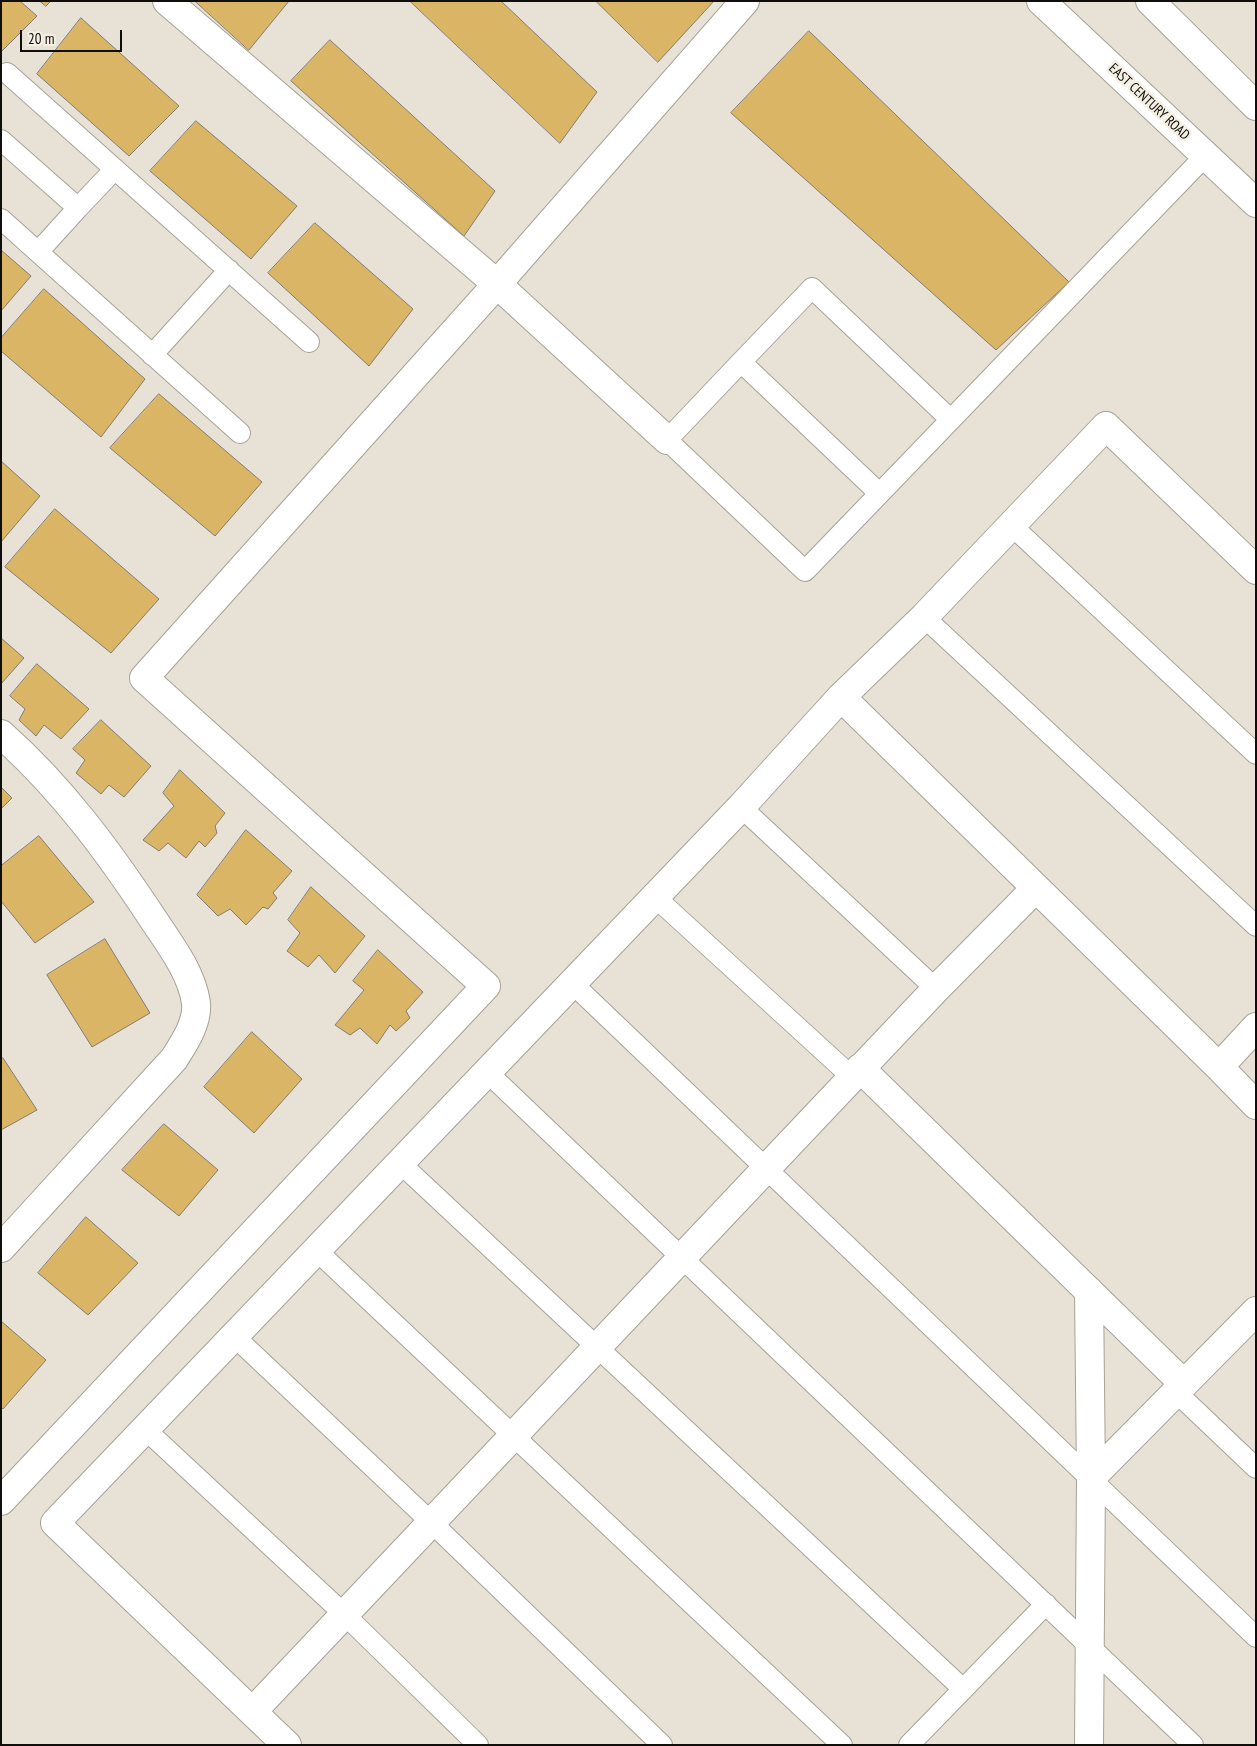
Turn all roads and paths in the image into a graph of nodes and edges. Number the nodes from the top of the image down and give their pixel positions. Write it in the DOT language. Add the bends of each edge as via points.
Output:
graph roads {
  1 [pos="167,1"];
  2 [pos="745,1"];
  3 [pos="1041,1"];
  4 [pos="1150,1"];
  5 [pos="7,73"];
  6 [pos="1256,106"];
  7 [pos="1,140"];
  8 [pos="1206,155"];
  9 [pos="115,169"];
  10 [pos="1256,203"];
  11 [pos="78,208"];
  12 [pos="1,219"];
  13 [pos="38,252"];
  14 [pos="229,270"];
  15 [pos="497,284"];
  16 [pos="309,342"];
  17 [pos="152,355"];
  18 [pos="741,362"];
  19 [pos="950,419"];
  20 [pos="240,433"];
  21 [pos="667,440"];
  22 [pos="879,493"];
  23 [pos="1011,525"];
  24 [pos="1256,570"];
  25 [pos="924,617"];
  26 [pos="842,697"];
  27 [pos="1,734"];
  28 [pos="1256,754"];
  29 [pos="741,807"];
  30 [pos="1036,888"];
  31 [pos="655,897"];
  32 [pos="1256,926"];
  33 [pos="572,983"];
  34 [pos="936,989"];
  35 [pos="1256,1027"];
  36 [pos="1219,1066"];
  37 [pos="487,1072"];
  38 [pos="856,1073"];
  39 [pos="1256,1105"];
  40 [pos="400,1163"];
  41 [pos="766,1168"];
  42 [pos="4,1239"];
  43 [pos="316,1250"];
  44 [pos="682,1257"];
  45 [pos="1089,1291"];
  46 [pos="1256,1311"];
  47 [pos="234,1336"];
  48 [pos="597,1347"];
  49 [pos="1180,1388"];
  50 [pos="145,1429"];
  51 [pos="513,1435"];
  52 [pos="1256,1468"];
  53 [pos="1091,1478"];
  54 [pos="1,1501"];
  55 [pos="431,1522"];
  56 [pos="1046,1604"];
  57 [pos="344,1614"];
  58 [pos="1256,1637"];
  59 [pos="1090,1646"];
  60 [pos="963,1688"];
  61 [pos="253,1711"];
  62 [pos="287,1745"];
  63 [pos="478,1745"];
  64 [pos="662,1745"];
  65 [pos="842,1745"];
  66 [pos="909,1745"];
  67 [pos="1089,1745"];
  68 [pos="1193,1745"];
  1 -- 15 [label="street"];
  2 -- 15 [label="street"];
  3 -- 8 [label="street, EAST CENTURY ROAD"];
  4 -- 6 [label="street"];
  5 -- 9 [label="lane"];
  7 -- 11 [label="lane"];
  8 -- 10 [label="street, EAST CENTURY ROAD"];
  8 -- 19 [label="lane"];
  9 -- 11 [label="lane"];
  9 -- 14 [label="lane"];
  11 -- 13 [label="lane"];
  12 -- 13 [label="lane"];
  13 -- 17 [label="lane"];
  14 -- 16 [label="lane"];
  14 -- 17 [label="lane"];
  15 -- 21 [label="street"];
  15 -- 54 [label="street" via="144,678 486,986"];
  17 -- 20 [label="lane"];
  18 -- 19 [label="lane" via="812,288"];
  18 -- 21 [label="lane"];
  18 -- 22 [label="lane"];
  19 -- 22 [label="lane"];
  21 -- 22 [label="lane" via="805,571"];
  23 -- 24 [label="street" via="1106,426"];
  23 -- 25 [label="street"];
  23 -- 28 [label="lane"];
  25 -- 26 [label="street"];
  25 -- 32 [label="lane"];
  26 -- 29 [label="street"];
  26 -- 30 [label="street"];
  27 -- 42 [label="street" via="22,752 94,833 123,873 176,953 193,990 196,1009 187,1038 174,1059"];
  29 -- 31 [label="street"];
  29 -- 34 [label="lane"];
  30 -- 34 [label="street"];
  30 -- 36 [label="street"];
  31 -- 33 [label="street"];
  31 -- 38 [label="lane"];
  33 -- 37 [label="street"];
  33 -- 41 [label="lane"];
  34 -- 38 [label="street"];
  35 -- 36 [label="street"];
  36 -- 39 [label="street"];
  37 -- 40 [label="street"];
  37 -- 44 [label="lane"];
  38 -- 41 [label="street"];
  38 -- 45 [label="street"];
  40 -- 43 [label="street"];
  40 -- 48 [label="lane"];
  41 -- 44 [label="street"];
  41 -- 53 [label="lane"];
  43 -- 47 [label="street"];
  43 -- 51 [label="lane"];
  44 -- 48 [label="street"];
  44 -- 56 [label="lane"];
  45 -- 49 [label="street"];
  45 -- 53 [label="street"];
  46 -- 49 [label="street"];
  47 -- 50 [label="street"];
  47 -- 55 [label="lane"];
  48 -- 51 [label="street"];
  48 -- 60 [label="lane"];
  49 -- 52 [label="lane"];
  49 -- 53 [label="street"];
  50 -- 57 [label="lane"];
  50 -- 61 [label="street" via="55,1523"];
  51 -- 55 [label="street"];
  51 -- 65 [label="lane"];
  53 -- 58 [label="lane"];
  53 -- 59 [label="street"];
  55 -- 57 [label="street"];
  55 -- 64 [label="lane"];
  56 -- 59 [label="lane"];
  56 -- 60 [label="lane"];
  57 -- 61 [label="street"];
  57 -- 63 [label="lane"];
  59 -- 67 [label="street"];
  59 -- 68 [label="lane"];
  60 -- 66 [label="lane"];
  61 -- 62 [label="street"];
}
